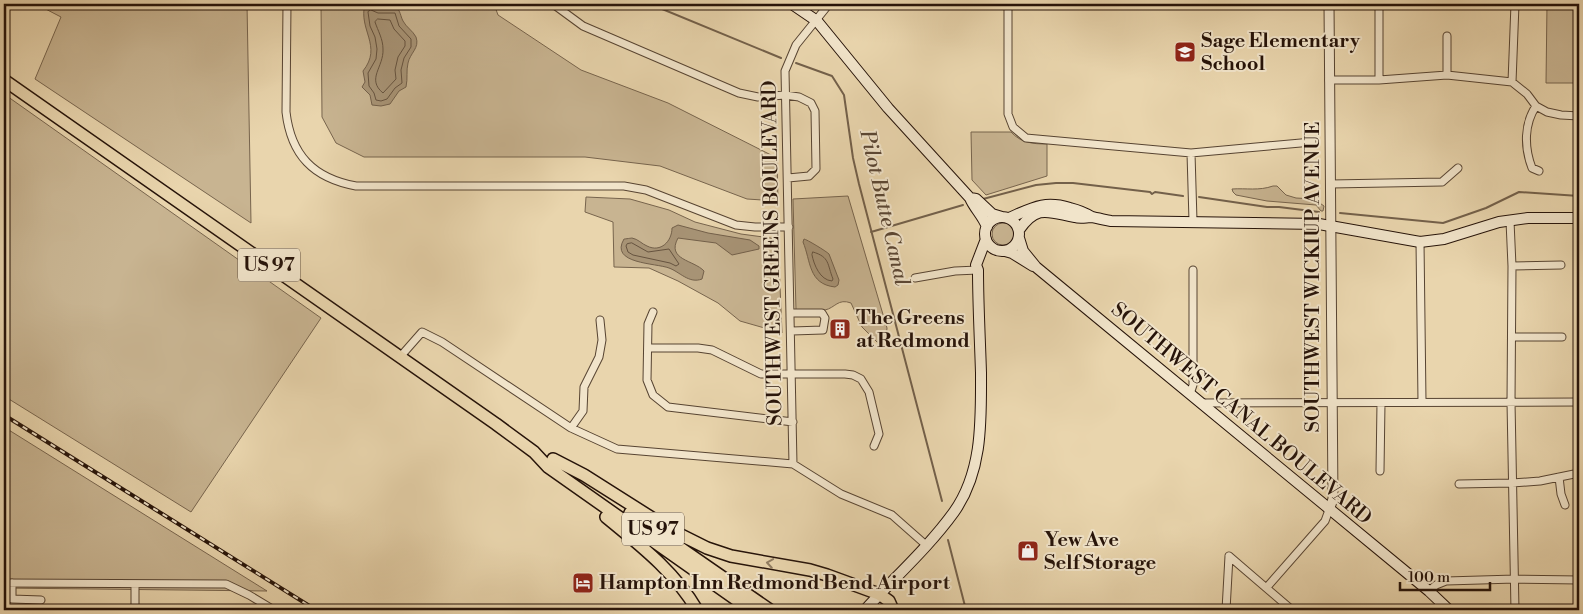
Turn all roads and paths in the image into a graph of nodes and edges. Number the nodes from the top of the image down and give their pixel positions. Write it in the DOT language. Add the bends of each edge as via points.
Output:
graph roads {
  1 [pos="287,4"];
  2 [pos="553,4"];
  3 [pos="792,4"];
  4 [pos="828,4"];
  5 [pos="1008,4"];
  6 [pos="1329,4"];
  7 [pos="1380,4"];
  8 [pos="1515,4"];
  9 [pos="816,21"];
  10 [pos="1447,36"];
  11 [pos="1447,75"];
  12 [pos="4,80"];
  13 [pos="1329,80"];
  14 [pos="1380,80"];
  15 [pos="1512,82"];
  16 [pos="785,95"];
  17 [pos="1536,106"];
  18 [pos="1579,116"];
  19 [pos="1312,142"];
  20 [pos="1191,153"];
  21 [pos="1458,168"];
  22 [pos="1539,171"];
  23 [pos="788,178"];
  24 [pos="1331,184"];
  25 [pos="970,198"];
  26 [pos="1006,217"];
  27 [pos="1092,217"];
  28 [pos="1579,218"];
  29 [pos="1193,221"];
  30 [pos="1510,221"];
  31 [pos="1331,226"];
  32 [pos="789,227"];
  33 [pos="987,227"];
  34 [pos="1019,234"];
  35 [pos="986,239"];
  36 [pos="1420,242"];
  37 [pos="1001,251"];
  38 [pos="1561,265"];
  39 [pos="1512,266"];
  40 [pos="1036,267"];
  41 [pos="978,270"];
  42 [pos="1193,270"];
  43 [pos="915,278"];
  44 [pos="653,312"];
  45 [pos="792,313"];
  46 [pos="600,320"];
  47 [pos="792,331"];
  48 [pos="1512,337"];
  49 [pos="1562,337"];
  50 [pos="648,348"];
  51 [pos="400,357"];
  52 [pos="793,375"];
  53 [pos="1190,394"];
  54 [pos="1422,401"];
  55 [pos="1511,402"];
  56 [pos="1579,402"];
  57 [pos="1199,403"];
  58 [pos="1332,403"];
  59 [pos="1381,403"];
  60 [pos="793,422"];
  61 [pos="571,428"];
  62 [pos="874,446"];
  63 [pos="534,452"];
  64 [pos="553,460"];
  65 [pos="794,464"];
  66 [pos="1380,471"];
  67 [pos="1579,472"];
  68 [pos="1560,477"];
  69 [pos="1512,483"];
  70 [pos="1459,484"];
  71 [pos="574,486"];
  72 [pos="1565,505"];
  73 [pos="1329,510"];
  74 [pos="926,545"];
  75 [pos="1515,579"];
  76 [pos="1579,580"];
  77 [pos="4,583"];
  78 [pos="12,583"];
  79 [pos="135,584"];
  80 [pos="1267,587"];
  81 [pos="1429,592"];
  82 [pos="880,594"];
  83 [pos="41,600"];
  84 [pos="135,610"];
  85 [pos="274,610"];
  86 [pos="697,610"];
  87 [pos="751,610"];
  88 [pos="770,610"];
  89 [pos="864,610"];
  90 [pos="893,610"];
  91 [pos="1226,610"];
  92 [pos="1292,610"];
  93 [pos="1449,610"];
  94 [pos="1515,610"];
  1 -- 32 [label="street" via="288,125 302,157 330,179 356,186 624,186 646,190 736,224"];
  2 -- 16 [label="street" via="584,26 739,93 758,97"];
  3 -- 9 [label="main road"];
  4 -- 9 [label="street, SOUTHWEST GREENS BOULEVARD"];
  5 -- 20 [label="street" via="1008,114 1013,127 1026,138"];
  6 -- 13 [label="street, SOUTHWEST WICKIUP AVENUE"];
  7 -- 14 [label="street"];
  8 -- 15 [label="street"];
  9 -- 16 [label="street, SOUTHWEST GREENS BOULEVARD" via="796,45 786,71"];
  9 -- 25 [label="main road" via="882,101"];
  10 -- 11 [label="street"];
  11 -- 14 [label="street"];
  11 -- 15 [label="street"];
  12 -- 51 [label="highway, US 97"];
  13 -- 14 [label="street"];
  13 -- 24 [label="street, SOUTHWEST WICKIUP AVENUE"];
  15 -- 17 [label="street"];
  16 -- 23 [label="street, SOUTHWEST GREENS BOULEVARD"];
  16 -- 23 [label="street" via="804,98 815,111 816,169 809,176"];
  17 -- 18 [label="street" via="1547,112"];
  17 -- 22 [label="street" via="1527,126 1527,142 1532,168"];
  19 -- 20 [label="street"];
  20 -- 29 [label="street"];
  21 -- 24 [label="street" via="1442,182"];
  23 -- 32 [label="street, SOUTHWEST GREENS BOULEVARD"];
  24 -- 31 [label="street, SOUTHWEST WICKIUP AVENUE"];
  25 -- 26 [label="main road" via="976,199 992,214"];
  25 -- 33 [label="main road"];
  26 -- 27 [label="main road" via="1036,206 1058,204"];
  26 -- 33 [label="main road" via="992,221"];
  26 -- 34 [label="main road" via="1015,223"];
  27 -- 29 [label="main road" via="1111,221"];
  27 -- 34 [label="main road" via="1078,218 1044,211 1027,219"];
  28 -- 30 [label="main road"];
  29 -- 31 [label="main road"];
  30 -- 36 [label="main road"];
  30 -- 39 [label="street"];
  31 -- 36 [label="main road"];
  31 -- 58 [label="street, SOUTHWEST WICKIUP AVENUE"];
  32 -- 45 [label="street, SOUTHWEST GREENS BOULEVARD"];
  33 -- 35 [label="main road"];
  34 -- 37 [label="main road" via="1014,247"];
  34 -- 40 [label="main road, SOUTHWEST CANAL BOULEVARD" via="1023,251"];
  35 -- 37 [label="main road" via="991,247"];
  35 -- 41 [label="main road" via="976,265"];
  36 -- 54 [label="street"];
  37 -- 40 [label="main road" via="1012,253"];
  37 -- 41 [label="main road" via="986,257"];
  38 -- 39 [label="street"];
  39 -- 48 [label="street"];
  40 -- 53 [label="main road, SOUTHWEST CANAL BOULEVARD"];
  41 -- 43 [label="street" via="955,270"];
  41 -- 74 [label="main road" via="982,423 978,454 969,484 955,511"];
  42 -- 53 [label="street" via="1193,385"];
  44 -- 50 [label="street" via="648,324"];
  45 -- 47 [label="street, SOUTHWEST GREENS BOULEVARD"];
  45 -- 47 [label="street" via="822,313 825,318 823,330"];
  46 -- 61 [label="street" via="602,340 599,357 584,387 583,411"];
  47 -- 52 [label="street, SOUTHWEST GREENS BOULEVARD"];
  48 -- 49 [label="street"];
  48 -- 55 [label="street"];
  50 -- 52 [label="street" via="712,350 761,374"];
  50 -- 60 [label="street" via="647,380 653,396 668,407"];
  51 -- 61 [label="street" via="422,332"];
  51 -- 63 [label="highway, US 97"];
  52 -- 60 [label="street, SOUTHWEST GREENS BOULEVARD"];
  52 -- 62 [label="street" via="850,374 861,379 869,392 879,434"];
  53 -- 57 [label="main road, SOUTHWEST CANAL BOULEVARD"];
  54 -- 55 [label="street"];
  54 -- 59 [label="street"];
  55 -- 56 [label="street"];
  55 -- 69 [label="street"];
  57 -- 58 [label="street"];
  57 -- 73 [label="main road, SOUTHWEST CANAL BOULEVARD"];
  58 -- 59 [label="street"];
  58 -- 73 [label="street, SOUTHWEST WICKIUP AVENUE" via="1333,499"];
  59 -- 66 [label="street"];
  60 -- 65 [label="street, SOUTHWEST GREENS BOULEVARD"];
  61 -- 65 [label="street" via="617,449"];
  63 -- 64 [label="highway, US 97"];
  63 -- 71 [label="highway, US 97" via="548,468"];
  82 -- 64 [label="highway, one-way" via="810,570 731,556 707,548"];
  64 -- 88 [label="highway, US 97"];
  65 -- 74 [label="street" via="841,494 892,515"];
  67 -- 68 [label="street"];
  68 -- 69 [label="street"];
  68 -- 72 [label="street"];
  69 -- 70 [label="street"];
  69 -- 75 [label="street"];
  71 -- 86 [label="highway" via="670,573"];
  71 -- 87 [label="highway, US 97"];
  73 -- 80 [label="street, SOUTHWEST WICKIUP AVENUE" via="1325,521"];
  73 -- 81 [label="main road, SOUTHWEST CANAL BOULEVARD"];
  74 -- 82 [label="main road"];
  75 -- 76 [label="street"];
  75 -- 81 [label="street" via="1446,581"];
  75 -- 94 [label="street"];
  77 -- 78 [label="street"];
  78 -- 79 [label="street"];
  78 -- 83 [label="street" via="12,599"];
  79 -- 84 [label="street"];
  79 -- 85 [label="street" via="226,584"];
  80 -- 91 [label="street" via="1229,556"];
  80 -- 92 [label="street"];
  81 -- 93 [label="main road, SOUTHWEST CANAL BOULEVARD"];
  82 -- 89 [label="main road"];
  82 -- 90 [label="highway" via="889,601"];
}
